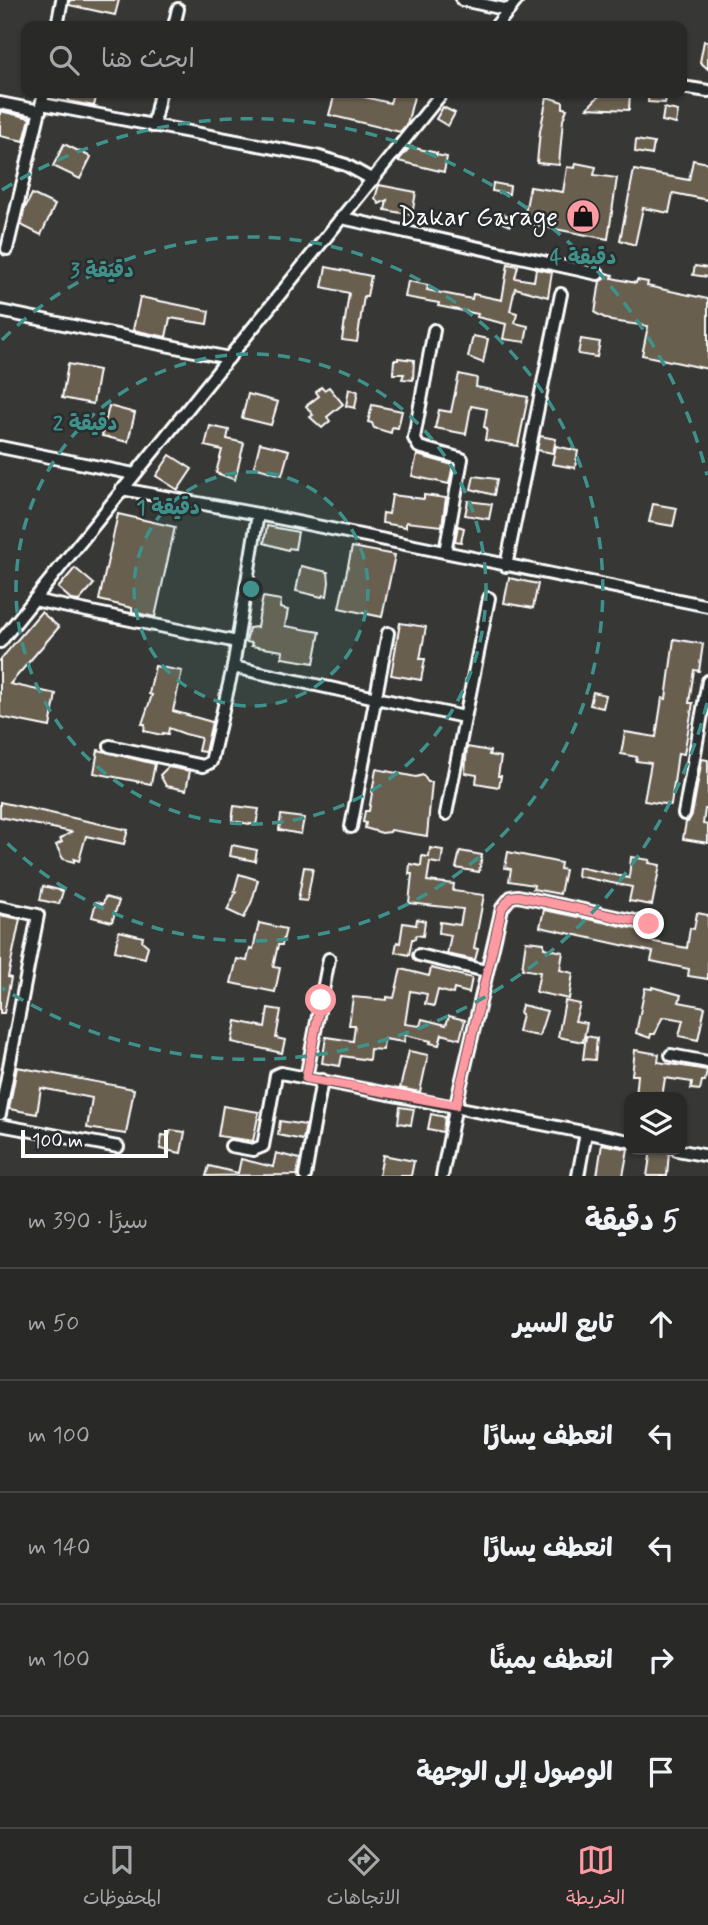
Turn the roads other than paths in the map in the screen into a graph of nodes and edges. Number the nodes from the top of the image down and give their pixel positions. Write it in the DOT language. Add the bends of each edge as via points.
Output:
graph roads {
  1 [pos="62,0"];
  2 [pos="462,0"];
  3 [pos="517,0"];
  4 [pos="178,9"];
  5 [pos="509,10"];
  6 [pos="58,21"];
  7 [pos="175,21"];
  8 [pos="500,21"];
  9 [pos="687,87"];
  10 [pos="708,91"];
  11 [pos="159,98"];
  12 [pos="438,98"];
  13 [pos="42,102"];
  14 [pos="0,103"];
  15 [pos="153,127"];
  16 [pos="373,180"];
  17 [pos="342,218"];
  18 [pos="8,249"];
  19 [pos="598,274"];
  20 [pos="561,294"];
  21 [pos="0,311"];
  22 [pos="434,330"];
  23 [pos="229,358"];
  24 [pos="0,447"];
  25 [pos="134,474"];
  26 [pos="122,489"];
  27 [pos="258,514"];
  28 [pos="445,552"];
  29 [pos="506,566"];
  30 [pos="489,598"];
  31 [pos="34,600"];
  32 [pos="708,606"];
  33 [pos="388,633"];
  34 [pos="0,642"];
  35 [pos="237,642"];
  36 [pos="233,667"];
  37 [pos="708,681"];
  38 [pos="376,698"];
  39 [pos="464,716"];
  40 [pos="110,746"];
  41 [pos="446,814"];
  42 [pos="684,814"];
  43 [pos="351,827"];
  44 [pos="0,907"];
  45 [pos="649,924"];
  46 [pos="419,955"];
  47 [pos="329,959"];
  48 [pos="486,971"];
  49 [pos="671,1055"];
  50 [pos="708,1062"];
  51 [pos="306,1078"];
  52 [pos="322,1080"];
  53 [pos="456,1105"];
  54 [pos="0,1114"];
  55 [pos="0,1125"];
  56 [pos="586,1133"];
  57 [pos="624,1140"];
  58 [pos="231,1146"];
  59 [pos="118,1147"];
  60 [pos="687,1152"];
  61 [pos="708,1156"];
  62 [pos="305,1176"];
  63 [pos="442,1176"];
  64 [pos="578,1176"];
  1 -- 6 [label="street"];
  2 -- 5 [label="street"];
  3 -- 5 [label="street"];
  4 -- 7 [label="street"];
  5 -- 8 [label="street"];
  9 -- 10 [label="street"];
  11 -- 15 [label="street"];
  12 -- 16 [label="street"];
  13 -- 14 [label="street"];
  13 -- 15 [label="street"];
  13 -- 18 [label="street"];
  15 -- 16 [label="street" via="331,159"];
  16 -- 17 [label="street"];
  17 -- 19 [label="street"];
  17 -- 23 [label="street"];
  20 -- 29 [label="street"];
  21 -- 23 [label="street"];
  22 -- 28 [label="street" via="414,438 419,447 462,460"];
  23 -- 25 [label="street"];
  24 -- 25 [label="street"];
  25 -- 26 [label="street"];
  26 -- 27 [label="street"];
  26 -- 31 [label="street"];
  27 -- 28 [label="street"];
  27 -- 35 [label="street"];
  28 -- 29 [label="street"];
  29 -- 32 [label="street"];
  30 -- 39 [label="street"];
  31 -- 34 [label="street"];
  31 -- 35 [label="street"];
  33 -- 38 [label="street"];
  35 -- 36 [label="street"];
  36 -- 38 [label="street"];
  36 -- 40 [label="street" via="211,762 203,765"];
  37 -- 42 [label="street"];
  38 -- 39 [label="street"];
  38 -- 43 [label="street"];
  39 -- 41 [label="street"];
  44 -- 54 [label="street" via="38,915"];
  45 -- 48 [label="street" via="511,897 502,908"];
  46 -- 48 [label="street"];
  47 -- 51 [label="street"];
  48 -- 53 [label="street"];
  49 -- 50 [label="street"];
  51 -- 52 [label="street"];
  51 -- 58 [label="street" via="278,1073 262,1146 253,1150"];
  52 -- 53 [label="street"];
  52 -- 62 [label="street"];
  53 -- 56 [label="street"];
  53 -- 63 [label="street"];
  55 -- 59 [label="street"];
  56 -- 57 [label="street"];
  56 -- 64 [label="street"];
  60 -- 61 [label="street"];
}
